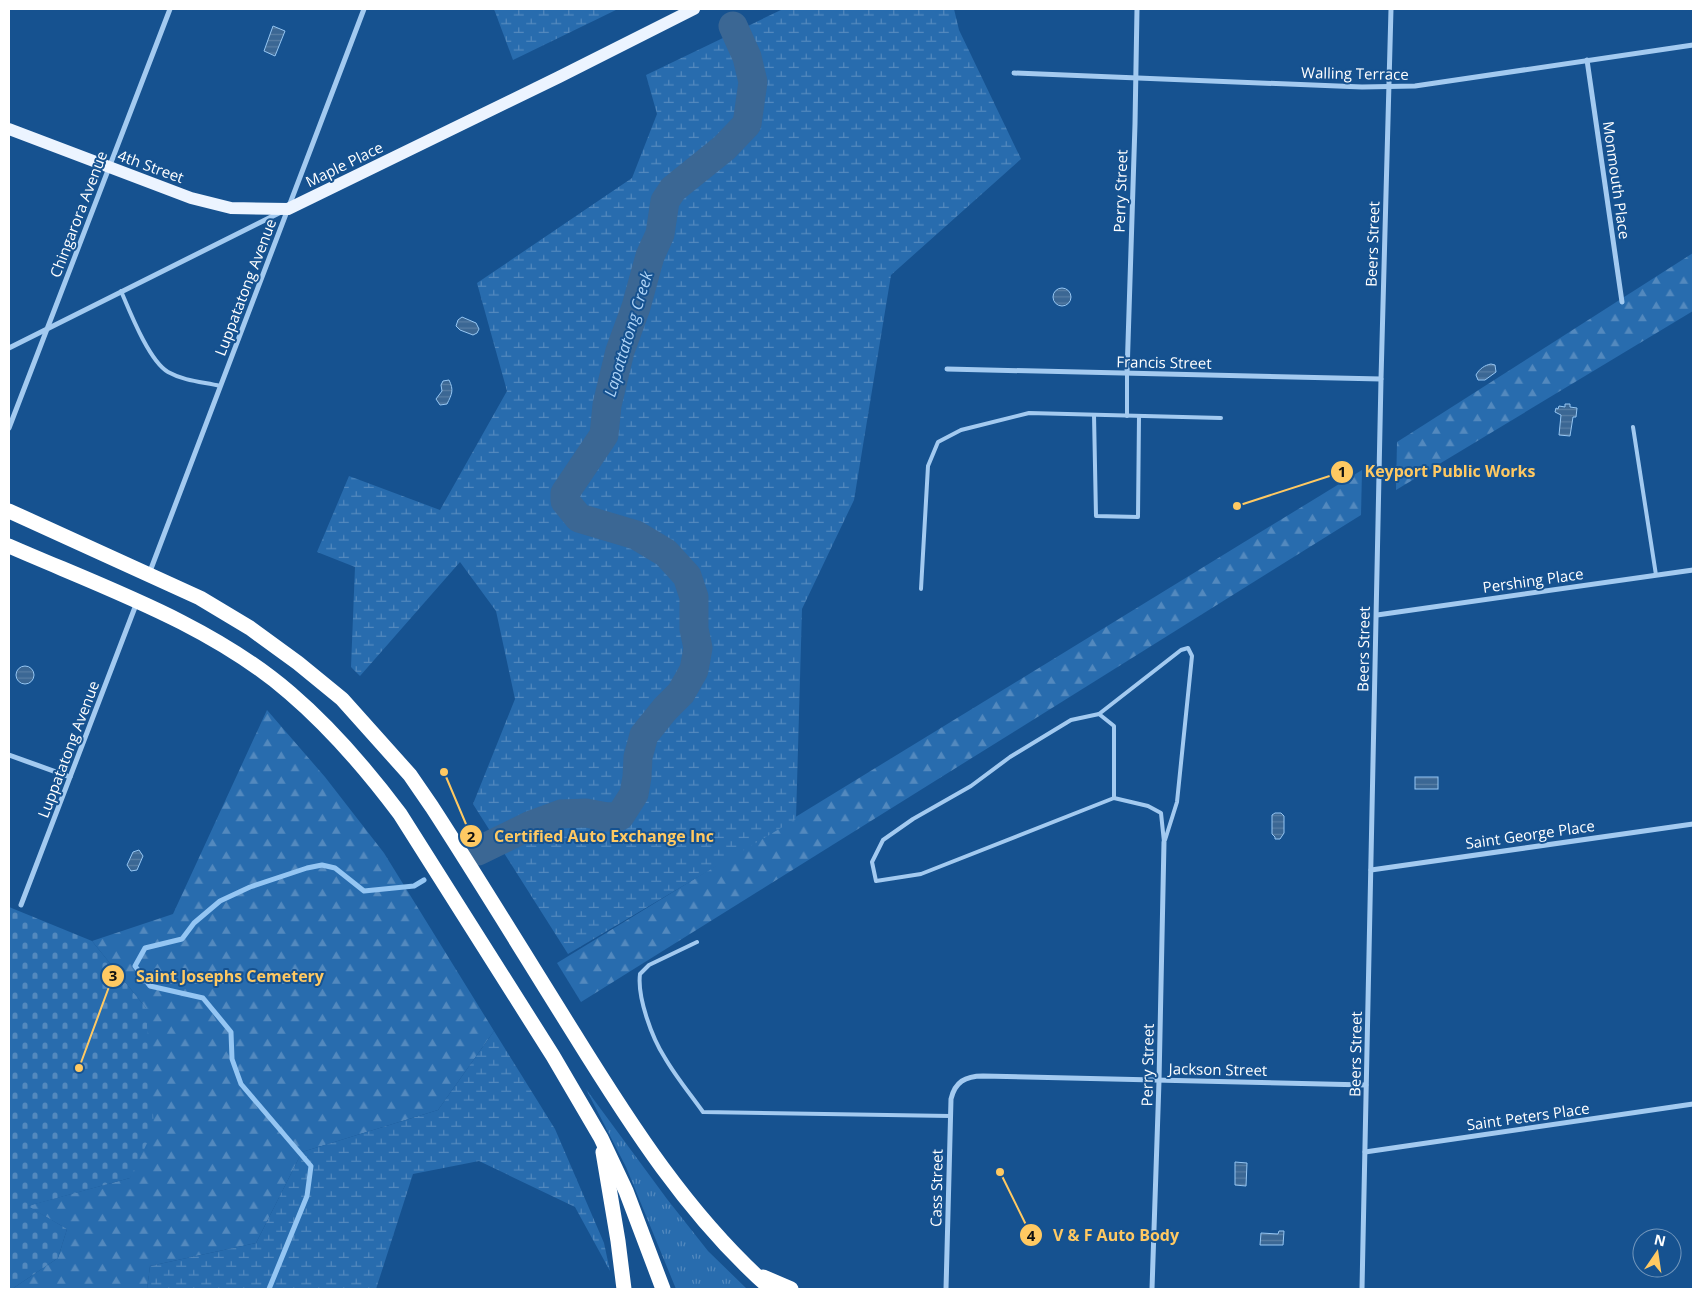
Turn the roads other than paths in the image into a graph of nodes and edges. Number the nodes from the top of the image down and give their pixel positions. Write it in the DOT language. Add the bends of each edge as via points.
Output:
graph roads {
  1 [pos="170,9"];
  2 [pos="364,9"];
  3 [pos="694,9"];
  4 [pos="1136,9"];
  5 [pos="1391,9"];
  6 [pos="1693,45"];
  7 [pos="1587,60"];
  8 [pos="1014,73"];
  9 [pos="1135,78"];
  10 [pos="1389,87"];
  11 [pos="9,129"];
  12 [pos="109,168"];
  13 [pos="288,209"];
  14 [pos="121,292"];
  15 [pos="1622,302"];
  16 [pos="48,328"];
  17 [pos="9,348"];
  18 [pos="947,369"];
  19 [pos="1127,374"];
  20 [pos="1381,380"];
  21 [pos="220,386"];
  22 [pos="1094,415"];
  23 [pos="1127,416"];
  24 [pos="1139,416"];
  25 [pos="1222,418"];
  26 [pos="1633,427"];
  27 [pos="9,428"];
  28 [pos="9,511"];
  29 [pos="9,546"];
  30 [pos="1693,570"];
  31 [pos="149,574"];
  32 [pos="1656,575"];
  33 [pos="921,589"];
  34 [pos="137,602"];
  35 [pos="1377,615"];
  36 [pos="1099,714"];
  37 [pos="9,755"];
  38 [pos="70,777"];
  39 [pos="1114,798"];
  40 [pos="1693,824"];
  41 [pos="1164,842"];
  42 [pos="1370,870"];
  43 [pos="21,905"];
  44 [pos="697,942"];
  45 [pos="1159,1080"];
  46 [pos="1366,1085"];
  47 [pos="954,1088"];
  48 [pos="1693,1104"];
  49 [pos="950,1116"];
  50 [pos="601,1138"];
  51 [pos="1365,1152"];
  52 [pos="751,1272"];
  53 [pos="624,1289"];
  54 [pos="663,1289"];
  55 [pos="771,1289"];
  56 [pos="791,1289"];
  57 [pos="946,1289"];
  58 [pos="1152,1289"];
  59 [pos="1362,1289"];
  1 -- 12 [label="street, Chingarora Avenue"];
  2 -- 13 [label="street, Luppatatong Avenue"];
  3 -- 13 [label="main road, Maple Place"];
  4 -- 9 [label="street, Perry Street"];
  5 -- 10 [label="street, Beers Street"];
  6 -- 7 [label="street, Walling Terrace"];
  7 -- 10 [label="street, Walling Terrace" via="1415,86"];
  7 -- 15 [label="street, Monmouth Place"];
  8 -- 9 [label="street, Walling Terrace"];
  9 -- 10 [label="street, Walling Terrace"];
  9 -- 19 [label="street, Perry Street"];
  10 -- 20 [label="street, Beers Street"];
  11 -- 12 [label="main road, 4th Street"];
  12 -- 13 [label="main road, 4th Street" via="191,198 232,208"];
  12 -- 16 [label="street, Chingarora Avenue"];
  13 -- 14 [label="street, Maple Place"];
  13 -- 21 [label="street, Luppatatong Avenue"];
  14 -- 16 [label="street, Maple Place"];
  14 -- 21 [label="lane" via="154,359 166,371"];
  16 -- 17 [label="street, Maple Place"];
  16 -- 27 [label="street, Chingarora Avenue"];
  18 -- 19 [label="street, Francis Street"];
  19 -- 20 [label="street, Francis Street"];
  19 -- 23 [label="lane"];
  20 -- 35 [label="street, Beers Street"];
  21 -- 31 [label="street, Luppatatong Avenue"];
  22 -- 23 [label="lane"];
  22 -- 24 [label="lane" via="1096,516 1138,517"];
  22 -- 33 [label="lane" via="1029,413 961,430 938,442 928,466"];
  23 -- 24 [label="lane"];
  24 -- 25 [label="lane"];
  26 -- 32 [label="lane"];
  28 -- 31 [label="highway"];
  29 -- 34 [label="highway"];
  30 -- 32 [label="street, Pershing Place"];
  31 -- 52 [label="highway" via="200,598 258,634 342,700 379,739 410,775 437,815 642,1138 692,1207"];
  32 -- 35 [label="street, Pershing Place"];
  34 -- 38 [label="street, Luppatatong Avenue"];
  34 -- 50 [label="highway" via="230,650 261,672 331,731 371,776 439,874"];
  35 -- 42 [label="street, Beers Street"];
  36 -- 39 [label="lane" via="1114,726"];
  36 -- 39 [label="lane" via="1071,720 883,840 872,862 876,881 921,874"];
  36 -- 41 [label="lane" via="1181,650 1188,648 1192,656 1177,802"];
  37 -- 38 [label="street"];
  38 -- 43 [label="street, Luppatatong Avenue"];
  39 -- 41 [label="lane" via="1148,806 1161,813"];
  40 -- 42 [label="street, Saint George Place"];
  41 -- 45 [label="street, Perry Street"];
  42 -- 46 [label="street, Beers Street"];
  44 -- 49 [label="lane" via="649,965 640,974 639,982 646,1017 664,1058 703,1112"];
  45 -- 46 [label="street, Jackson Street"];
  45 -- 47 [label="street, Jackson Street" via="975,1076 962,1080"];
  45 -- 58 [label="street, Perry Street"];
  46 -- 51 [label="street, Beers Street"];
  47 -- 49 [label="street, Cass Street"];
  48 -- 51 [label="street, Saint Peters Place"];
  49 -- 57 [label="street, Cass Street"];
  50 -- 53 [label="highway"];
  50 -- 54 [label="highway" via="626,1192"];
  51 -- 59 [label="street, Beers Street"];
  52 -- 55 [label="highway"];
  52 -- 56 [label="highway"];
}
